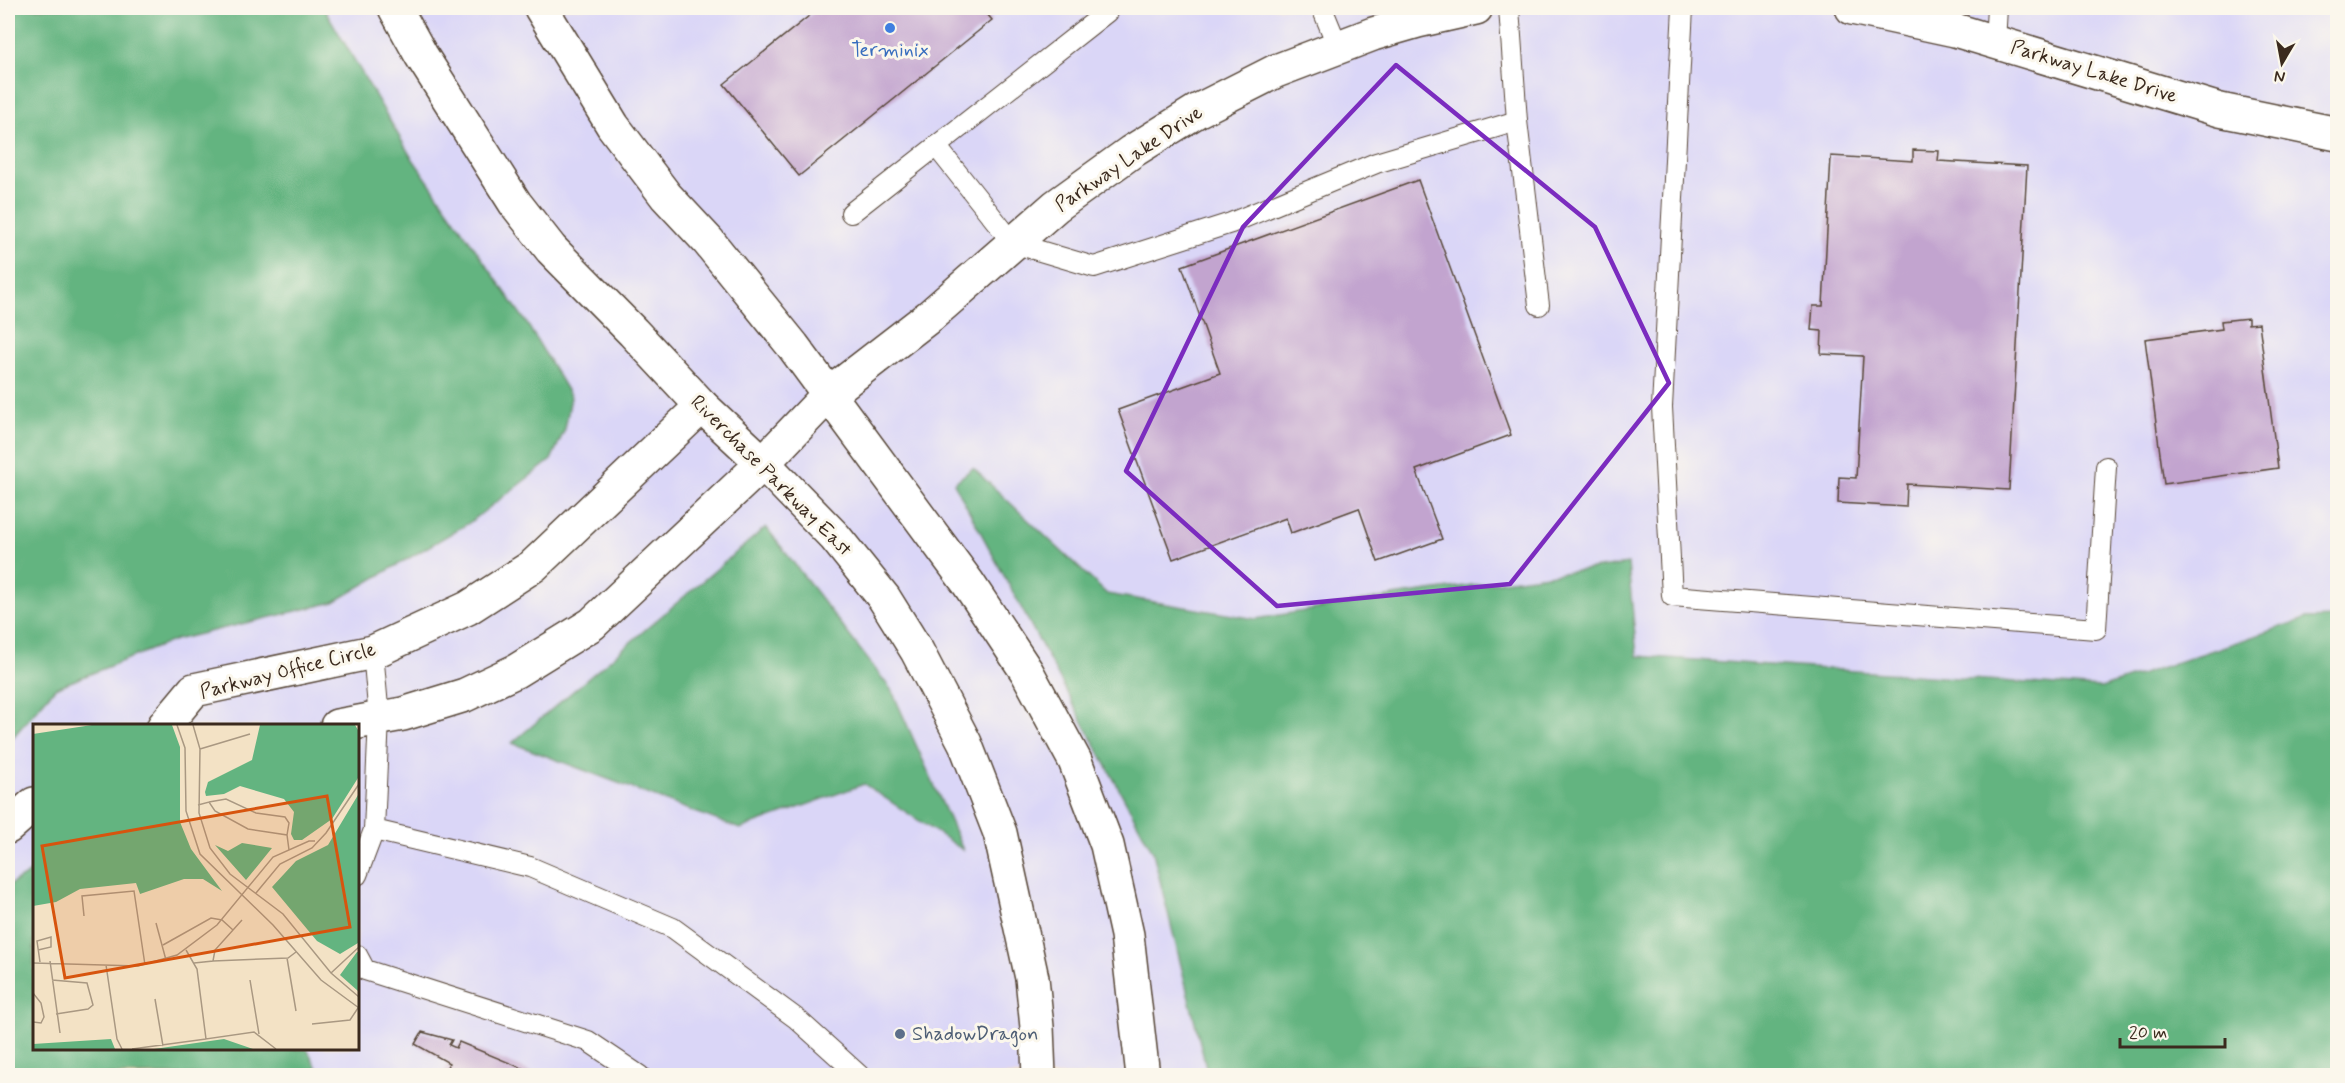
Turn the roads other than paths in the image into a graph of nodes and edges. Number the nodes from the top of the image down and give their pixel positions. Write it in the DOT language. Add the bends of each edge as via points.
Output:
graph roads {
  1 [pos="395,8"];
  2 [pos="541,8"];
  3 [pos="1109,8"];
  4 [pos="1322,8"];
  5 [pos="1476,8"];
  6 [pos="1509,8"];
  7 [pos="1683,8"];
  8 [pos="1852,8"];
  9 [pos="1997,8"];
  10 [pos="1995,42"];
  11 [pos="1338,47"];
  12 [pos="1516,121"];
  13 [pos="2337,134"];
  14 [pos="936,146"];
  15 [pos="851,213"];
  16 [pos="1013,243"];
  17 [pos="1539,305"];
  18 [pos="829,394"];
  19 [pos="702,406"];
  20 [pos="763,463"];
  21 [pos="2106,467"];
  22 [pos="373,652"];
  23 [pos="379,718"];
  24 [pos="166,724"];
  25 [pos="348,724"];
  26 [pos="33,805"];
  27 [pos="8,827"];
  28 [pos="374,830"];
  29 [pos="358,872"];
  30 [pos="358,957"];
  31 [pos="640,1076"];
  32 [pos="860,1076"];
  33 [pos="1039,1076"];
  34 [pos="1143,1076"];
  1 -- 19 [label="street, Riverchase Parkway East" via="514,203 551,249"];
  2 -- 18 [label="street" via="613,126"];
  3 -- 14 [label="lane"];
  4 -- 11 [label="lane"];
  5 -- 11 [label="street, Parkway Lake Drive" via="1418,21"];
  6 -- 12 [label="lane"];
  7 -- 21 [label="lane" via="1662,407 1672,596 2096,629"];
  8 -- 10 [label="street, Parkway Lake Drive"];
  9 -- 10 [label="lane"];
  10 -- 13 [label="street, Parkway Lake Drive" via="2220,110"];
  11 -- 16 [label="street, Parkway Lake Drive" via="1276,71 1197,111 1131,152 1056,206"];
  12 -- 16 [label="lane" via="1376,163 1231,223 1094,267"];
  12 -- 17 [label="lane"];
  14 -- 15 [label="lane"];
  14 -- 16 [label="lane"];
  16 -- 18 [label="street, Parkway Lake Drive" via="930,316"];
  18 -- 20 [label="street"];
  18 -- 34 [label="street" via="968,583 1027,672 1075,761 1107,845 1127,935"];
  19 -- 20 [label="street, Riverchase Parkway East"];
  19 -- 22 [label="street, Parkway Office Circle" via="533,566 468,608"];
  20 -- 23 [label="street" via="592,624 516,671 465,695"];
  20 -- 33 [label="street, Riverchase Parkway East" via="835,537 884,598 965,743 1000,833 1013,884 1032,978"];
  22 -- 23 [label="lane"];
  22 -- 24 [label="street, Parkway Office Circle" via="194,690"];
  23 -- 25 [label="street"];
  23 -- 28 [label="lane"];
  26 -- 27 [label="street"];
  28 -- 29 [label="lane"];
  28 -- 32 [label="lane" via="530,867 673,928 797,1019"];
  30 -- 31 [label="lane" via="365,970 588,1041"];
}
